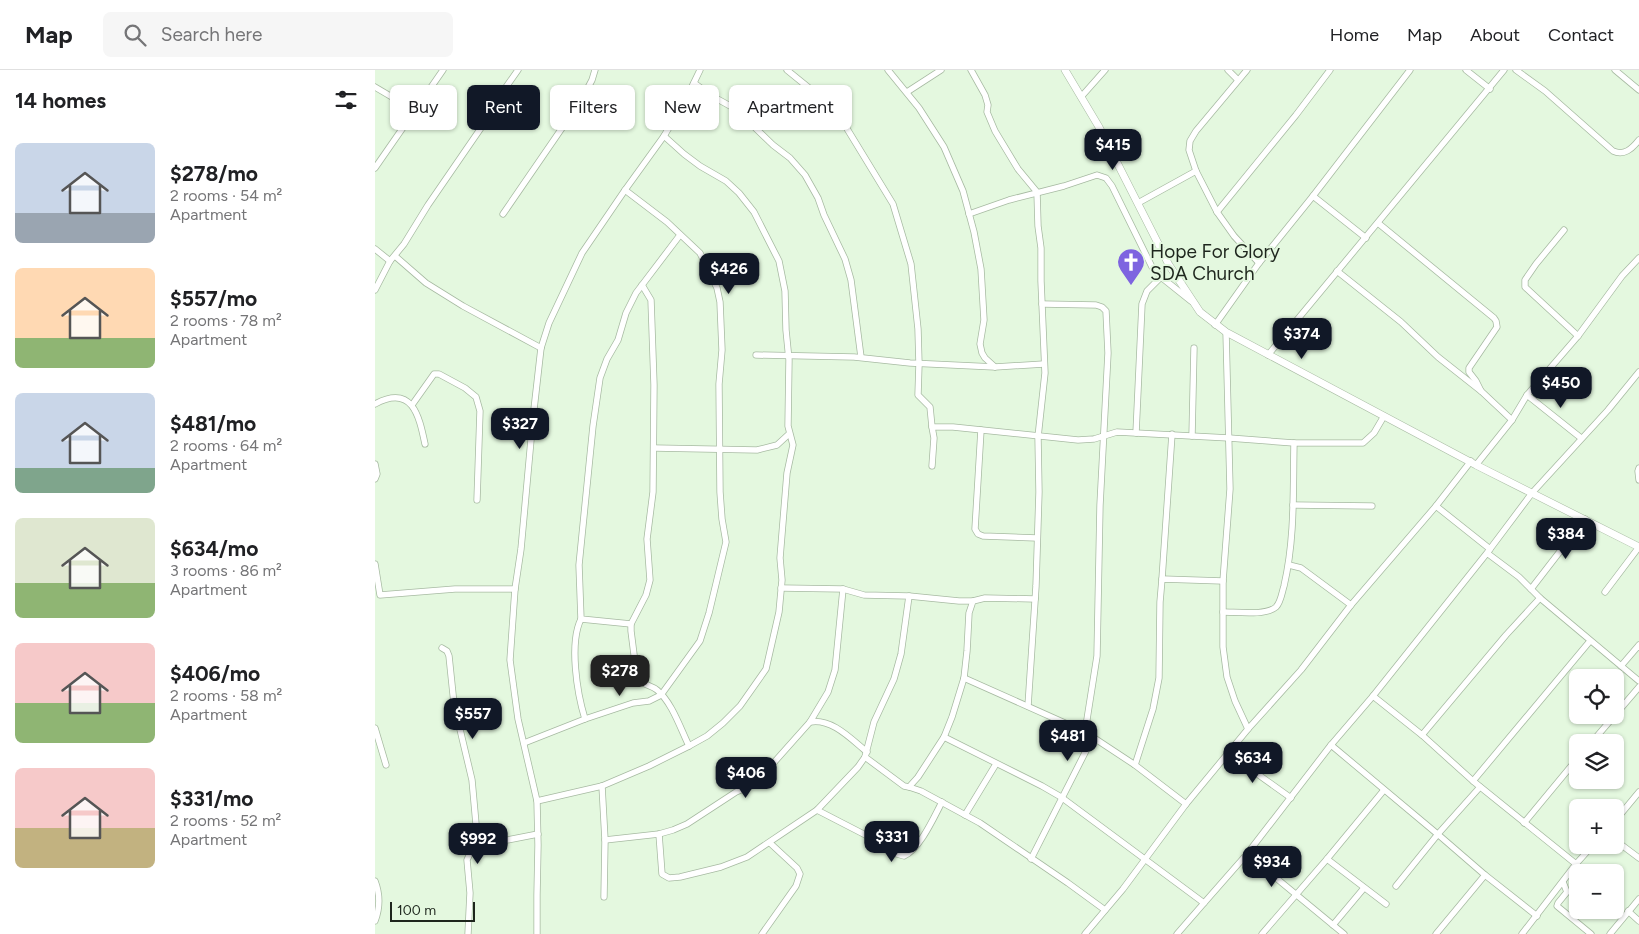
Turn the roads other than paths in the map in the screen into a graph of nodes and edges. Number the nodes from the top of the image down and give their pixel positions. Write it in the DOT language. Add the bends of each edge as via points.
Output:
graph roads {
  1 [pos="443,70"];
  2 [pos="517,70"];
  3 [pos="595,70"];
  4 [pos="700,70"];
  5 [pos="787,70"];
  6 [pos="888,70"];
  7 [pos="941,70"];
  8 [pos="971,70"];
  9 [pos="1065,70"];
  10 [pos="1105,70"];
  11 [pos="1228,70"];
  12 [pos="1247,70"];
  13 [pos="1330,70"];
  14 [pos="1410,70"];
  15 [pos="1466,70"];
  16 [pos="1504,70"];
  17 [pos="1516,70"];
  18 [pos="1615,70"];
  19 [pos="1238,80"];
  20 [pos="694,83"];
  21 [pos="432,85"];
  22 [pos="375,87"];
  23 [pos="1490,89"];
  24 [pos="1639,90"];
  25 [pos="907,92"];
  26 [pos="390,96"];
  27 [pos="1081,97"];
  28 [pos="400,130"];
  29 [pos="664,136"];
  30 [pos="1639,140"];
  31 [pos="376,164"];
  32 [pos="1196,171"];
  33 [pos="625,190"];
  34 [pos="1037,192"];
  35 [pos="1313,196"];
  36 [pos="1138,203"];
  37 [pos="1217,212"];
  38 [pos="503,214"];
  39 [pos="969,214"];
  40 [pos="1378,223"];
  41 [pos="1564,230"];
  42 [pos="681,235"];
  43 [pos="1366,238"];
  44 [pos="375,249"];
  45 [pos="395,256"];
  46 [pos="1639,258"];
  47 [pos="390,261"];
  48 [pos="1259,262"];
  49 [pos="1337,271"];
  50 [pos="1161,278"];
  51 [pos="642,285"];
  52 [pos="375,290"];
  53 [pos="1042,304"];
  54 [pos="1194,304"];
  55 [pos="1215,325"];
  56 [pos="1226,332"];
  57 [pos="1578,336"];
  58 [pos="541,348"];
  59 [pos="1194,348"];
  60 [pos="756,355"];
  61 [pos="789,355"];
  62 [pos="1268,355"];
  63 [pos="861,357"];
  64 [pos="919,364"];
  65 [pos="1044,364"];
  66 [pos="995,367"];
  67 [pos="1639,372"];
  68 [pos="1481,391"];
  69 [pos="1527,395"];
  70 [pos="375,404"];
  71 [pos="412,404"];
  72 [pos="1383,416"];
  73 [pos="1512,420"];
  74 [pos="932,427"];
  75 [pos="981,430"];
  76 [pos="1136,433"];
  77 [pos="789,434"];
  78 [pos="1172,434"];
  79 [pos="1104,435"];
  80 [pos="1192,436"];
  81 [pos="1038,437"];
  82 [pos="1229,438"];
  83 [pos="1581,438"];
  84 [pos="1294,443"];
  85 [pos="425,444"];
  86 [pos="654,448"];
  87 [pos="720,449"];
  88 [pos="1473,463"];
  89 [pos="375,464"];
  90 [pos="932,466"];
  91 [pos="1639,468"];
  92 [pos="375,479"];
  93 [pos="1639,480"];
  94 [pos="1532,493"];
  95 [pos="477,500"];
  96 [pos="1293,505"];
  97 [pos="1372,506"];
  98 [pos="1436,506"];
  99 [pos="1585,520"];
  100 [pos="1037,538"];
  101 [pos="1639,547"];
  102 [pos="1489,551"];
  103 [pos="375,564"];
  104 [pos="1289,565"];
  105 [pos="1162,579"];
  106 [pos="1223,581"];
  107 [pos="781,588"];
  108 [pos="515,589"];
  109 [pos="843,589"];
  110 [pos="1531,589"];
  111 [pos="1605,592"];
  112 [pos="377,595"];
  113 [pos="909,596"];
  114 [pos="1540,598"];
  115 [pos="1035,599"];
  116 [pos="973,601"];
  117 [pos="1351,605"];
  118 [pos="1223,612"];
  119 [pos="581,619"];
  120 [pos="631,624"];
  121 [pos="1590,641"];
  122 [pos="1639,645"];
  123 [pos="442,648"];
  124 [pos="1621,666"];
  125 [pos="964,678"];
  126 [pos="1639,681"];
  127 [pos="1639,687"];
  128 [pos="661,695"];
  129 [pos="1373,696"];
  130 [pos="1028,706"];
  131 [pos="585,719"];
  132 [pos="810,722"];
  133 [pos="375,728"];
  134 [pos="1248,729"];
  135 [pos="1085,732"];
  136 [pos="1599,734"];
  137 [pos="1422,735"];
  138 [pos="944,737"];
  139 [pos="1093,737"];
  140 [pos="524,743"];
  141 [pos="1331,745"];
  142 [pos="689,746"];
  143 [pos="1228,753"];
  144 [pos="866,755"];
  145 [pos="997,764"];
  146 [pos="386,765"];
  147 [pos="1135,766"];
  148 [pos="1569,770"];
  149 [pos="1473,781"];
  150 [pos="602,786"];
  151 [pos="1480,787"];
  152 [pos="909,788"];
  153 [pos="1384,790"];
  154 [pos="1639,792"];
  155 [pos="1061,798"];
  156 [pos="1291,798"];
  157 [pos="537,801"];
  158 [pos="942,802"];
  159 [pos="1185,804"];
  160 [pos="817,810"];
  161 [pos="1624,810"];
  162 [pos="965,815"];
  163 [pos="1524,823"];
  164 [pos="538,834"];
  165 [pos="659,834"];
  166 [pos="1438,834"];
  167 [pos="605,840"];
  168 [pos="770,842"];
  169 [pos="478,846"];
  170 [pos="1624,847"];
  171 [pos="1247,854"];
  172 [pos="1584,854"];
  173 [pos="1145,858"];
  174 [pos="1639,858"];
  175 [pos="1031,859"];
  176 [pos="1327,859"];
  177 [pos="1575,864"];
  178 [pos="1569,873"];
  179 [pos="1485,876"];
  180 [pos="375,881"];
  181 [pos="1563,882"];
  182 [pos="1396,886"];
  183 [pos="1364,888"];
  184 [pos="1296,895"];
  185 [pos="603,897"];
  186 [pos="1639,899"];
  187 [pos="1205,903"];
  188 [pos="1386,904"];
  189 [pos="1105,910"];
  190 [pos="1628,911"];
  191 [pos="1537,916"];
  192 [pos="375,921"];
  193 [pos="1639,921"];
  194 [pos="1333,925"];
  195 [pos="468,934"];
  196 [pos="537,934"];
  197 [pos="761,934"];
  198 [pos="1085,934"];
  199 [pos="1177,934"];
  200 [pos="1262,934"];
  201 [pos="1344,934"];
  202 [pos="1436,934"];
  203 [pos="1522,934"];
  204 [pos="1591,934"];
  205 [pos="1610,934"];
  1 -- 21 [label="street"];
  2 -- 45 [label="street"];
  3 -- 38 [label="street" via="582,99"];
  4 -- 20 [label="street"];
  5 -- 64 [label="street" via="835,109 893,204 911,264"];
  6 -- 25 [label="street"];
  7 -- 25 [label="street"];
  8 -- 34 [label="street" via="985,95 987,112 995,131 1018,169"];
  9 -- 27 [label="street"];
  10 -- 27 [label="street"];
  11 -- 19 [label="street"];
  12 -- 19 [label="street"];
  13 -- 37 [label="street"];
  14 -- 35 [label="street"];
  15 -- 23 [label="street"];
  16 -- 23 [label="street"];
  17 -- 30 [label="street" via="1613,151 1619,154 1629,150"];
  18 -- 24 [label="street"];
  19 -- 32 [label="street" via="1189,141"];
  20 -- 29 [label="street"];
  20 -- 63 [label="street" via="745,118 805,175 845,259 851,280"];
  22 -- 26 [label="street"];
  23 -- 40 [label="street"];
  25 -- 39 [label="street" via="944,147"];
  27 -- 36 [label="street"];
  28 -- 31 [label="street"];
  29 -- 33 [label="street"];
  29 -- 61 [label="street" via="700,166 726,181 754,212 779,262 785,291"];
  32 -- 36 [label="street"];
  32 -- 37 [label="street"];
  33 -- 42 [label="street"];
  33 -- 58 [label="street" via="582,253 549,323"];
  34 -- 39 [label="street"];
  34 -- 50 [label="street" via="1097,175 1106,178 1152,267"];
  34 -- 53 [label="street"];
  35 -- 43 [label="street"];
  35 -- 48 [label="street"];
  36 -- 54 [label="street" via="1169,265"];
  37 -- 48 [label="street" via="1233,236"];
  39 -- 66 [label="street" via="981,270 984,320 980,344 985,358"];
  40 -- 43 [label="street"];
  40 -- 68 [label="street" via="1496,321 1497,327 1469,368"];
  41 -- 57 [label="street" via="1525,280 1525,287"];
  42 -- 51 [label="street"];
  42 -- 87 [label="street" via="700,253 717,288 720,302"];
  43 -- 49 [label="street"];
  44 -- 47 [label="street"];
  45 -- 47 [label="street"];
  45 -- 58 [label="street" via="426,283"];
  46 -- 57 [label="street"];
  47 -- 52 [label="street"];
  48 -- 55 [label="street"];
  49 -- 62 [label="street"];
  49 -- 68 [label="street"];
  50 -- 54 [label="street"];
  50 -- 76 [label="street" via="1147,291 1141,304"];
  51 -- 86 [label="street" via="651,300"];
  51 -- 119 [label="street" via="630,304 600,378 579,565"];
  53 -- 65 [label="street"];
  53 -- 79 [label="street" via="1096,305 1106,311 1108,353"];
  54 -- 55 [label="street"];
  55 -- 56 [label="street"];
  56 -- 62 [label="street"];
  56 -- 82 [label="street"];
  57 -- 69 [label="street"];
  58 -- 108 [label="street"];
  59 -- 80 [label="street"];
  60 -- 61 [label="street"];
  61 -- 63 [label="street"];
  61 -- 77 [label="street"];
  62 -- 72 [label="street"];
  63 -- 64 [label="street"];
  64 -- 66 [label="street"];
  64 -- 74 [label="street" via="918,396 930,407"];
  65 -- 66 [label="street"];
  65 -- 81 [label="street"];
  67 -- 83 [label="street"];
  68 -- 73 [label="street"];
  69 -- 73 [label="street"];
  69 -- 83 [label="street"];
  70 -- 71 [label="street" via="389,398 407,400"];
  71 -- 85 [label="street"];
  71 -- 95 [label="street" via="434,374 477,397 480,411"];
  72 -- 84 [label="street" via="1374,433 1363,443"];
  72 -- 88 [label="street"];
  73 -- 88 [label="street"];
  74 -- 75 [label="street"];
  74 -- 90 [label="street"];
  75 -- 81 [label="street"];
  75 -- 100 [label="street" via="975,529 983,536"];
  76 -- 78 [label="street"];
  76 -- 79 [label="street"];
  77 -- 87 [label="street" via="777,445 767,448"];
  77 -- 107 [label="street" via="793,445 787,473 780,558"];
  78 -- 80 [label="street"];
  78 -- 105 [label="street"];
  79 -- 81 [label="street" via="1086,440"];
  79 -- 135 [label="street" via="1097,656"];
  80 -- 82 [label="street"];
  81 -- 100 [label="street"];
  82 -- 84 [label="street"];
  82 -- 106 [label="street" via="1230,490"];
  83 -- 94 [label="street"];
  84 -- 96 [label="street"];
  86 -- 87 [label="street"];
  86 -- 120 [label="street" via="647,539 650,580"];
  87 -- 128 [label="street" via="725,551 700,642"];
  88 -- 94 [label="street"];
  88 -- 98 [label="street"];
  89 -- 92 [label="street"];
  91 -- 93 [label="street"];
  94 -- 99 [label="street"];
  94 -- 102 [label="street"];
  96 -- 97 [label="street"];
  96 -- 104 [label="street"];
  98 -- 102 [label="street"];
  98 -- 117 [label="street"];
  99 -- 101 [label="street"];
  99 -- 110 [label="street"];
  100 -- 115 [label="street"];
  101 -- 111 [label="street"];
  102 -- 110 [label="street"];
  102 -- 129 [label="street"];
  103 -- 112 [label="street"];
  104 -- 117 [label="street" via="1301,568"];
  104 -- 118 [label="street" via="1276,607 1259,612"];
  105 -- 106 [label="street"];
  105 -- 147 [label="street" via="1159,678"];
  106 -- 118 [label="street"];
  107 -- 109 [label="street"];
  107 -- 142 [label="street" via="766,669 741,706 718,727"];
  108 -- 112 [label="street" via="455,589"];
  108 -- 140 [label="street" via="511,660 517,719"];
  109 -- 113 [label="street" via="864,595"];
  109 -- 132 [label="street" via="835,670 828,692"];
  110 -- 114 [label="street"];
  113 -- 116 [label="street"];
  113 -- 144 [label="street" via="901,654 894,679 874,722"];
  114 -- 121 [label="street"];
  114 -- 137 [label="street"];
  115 -- 116 [label="street" via="985,598"];
  115 -- 130 [label="street"];
  116 -- 125 [label="street" via="969,613"];
  117 -- 134 [label="street" via="1301,670"];
  118 -- 134 [label="street" via="1227,677"];
  119 -- 120 [label="street"];
  119 -- 131 [label="street" via="577,626 575,653"];
  120 -- 128 [label="street" via="637,678"];
  121 -- 124 [label="street"];
  121 -- 149 [label="street"];
  122 -- 124 [label="street"];
  123 -- 169 [label="street" via="449,656 456,718 473,780"];
  124 -- 126 [label="street"];
  125 -- 130 [label="street"];
  125 -- 138 [label="street"];
  127 -- 136 [label="street"];
  128 -- 131 [label="street"];
  128 -- 142 [label="street" via="671,708"];
  129 -- 137 [label="street"];
  129 -- 141 [label="street"];
  130 -- 135 [label="street"];
  131 -- 140 [label="street"];
  132 -- 144 [label="street" via="827,722"];
  132 -- 165 [label="street" via="750,786 687,824"];
  133 -- 146 [label="street"];
  134 -- 143 [label="street"];
  135 -- 139 [label="street"];
  137 -- 149 [label="street"];
  138 -- 145 [label="street"];
  138 -- 152 [label="street"];
  139 -- 147 [label="street"];
  139 -- 155 [label="street"];
  140 -- 157 [label="street"];
  141 -- 153 [label="street"];
  141 -- 156 [label="street"];
  142 -- 150 [label="street"];
  143 -- 156 [label="street"];
  143 -- 159 [label="street"];
  144 -- 152 [label="street"];
  144 -- 160 [label="street"];
  145 -- 155 [label="street"];
  145 -- 162 [label="street"];
  147 -- 159 [label="street"];
  148 -- 163 [label="street"];
  149 -- 151 [label="street"];
  150 -- 157 [label="street"];
  150 -- 167 [label="street"];
  151 -- 163 [label="street"];
  151 -- 166 [label="street"];
  152 -- 158 [label="street"];
  153 -- 166 [label="street"];
  153 -- 176 [label="street"];
  154 -- 161 [label="street"];
  155 -- 173 [label="street"];
  155 -- 175 [label="street"];
  156 -- 171 [label="street"];
  157 -- 164 [label="street"];
  158 -- 160 [label="street" via="921,839 904,856"];
  158 -- 162 [label="street"];
  159 -- 173 [label="street"];
  160 -- 168 [label="street"];
  162 -- 175 [label="street"];
  163 -- 177 [label="street"];
  164 -- 169 [label="street"];
  164 -- 196 [label="street"];
  165 -- 167 [label="street"];
  165 -- 168 [label="street" via="662,874 669,878 732,863"];
  166 -- 179 [label="street"];
  166 -- 182 [label="street"];
  167 -- 185 [label="street"];
  168 -- 197 [label="street" via="800,874 796,886"];
  169 -- 195 [label="street" via="467,860 470,893"];
  170 -- 174 [label="street"];
  171 -- 184 [label="street"];
  171 -- 187 [label="street"];
  172 -- 177 [label="street"];
  173 -- 187 [label="street"];
  173 -- 189 [label="street"];
  175 -- 189 [label="street"];
  176 -- 183 [label="street"];
  176 -- 184 [label="street"];
  178 -- 181 [label="street"];
  179 -- 191 [label="street"];
  179 -- 202 [label="street"];
  180 -- 192 [label="street" via="379,909"];
  181 -- 191 [label="street"];
  181 -- 204 [label="street" via="1567,892 1557,906"];
  183 -- 188 [label="street"];
  183 -- 194 [label="street"];
  184 -- 194 [label="street"];
  184 -- 200 [label="street"];
  186 -- 190 [label="street"];
  187 -- 199 [label="street"];
  189 -- 198 [label="street"];
  190 -- 193 [label="street"];
  190 -- 205 [label="street"];
  191 -- 203 [label="street"];
  194 -- 201 [label="street"];
}
